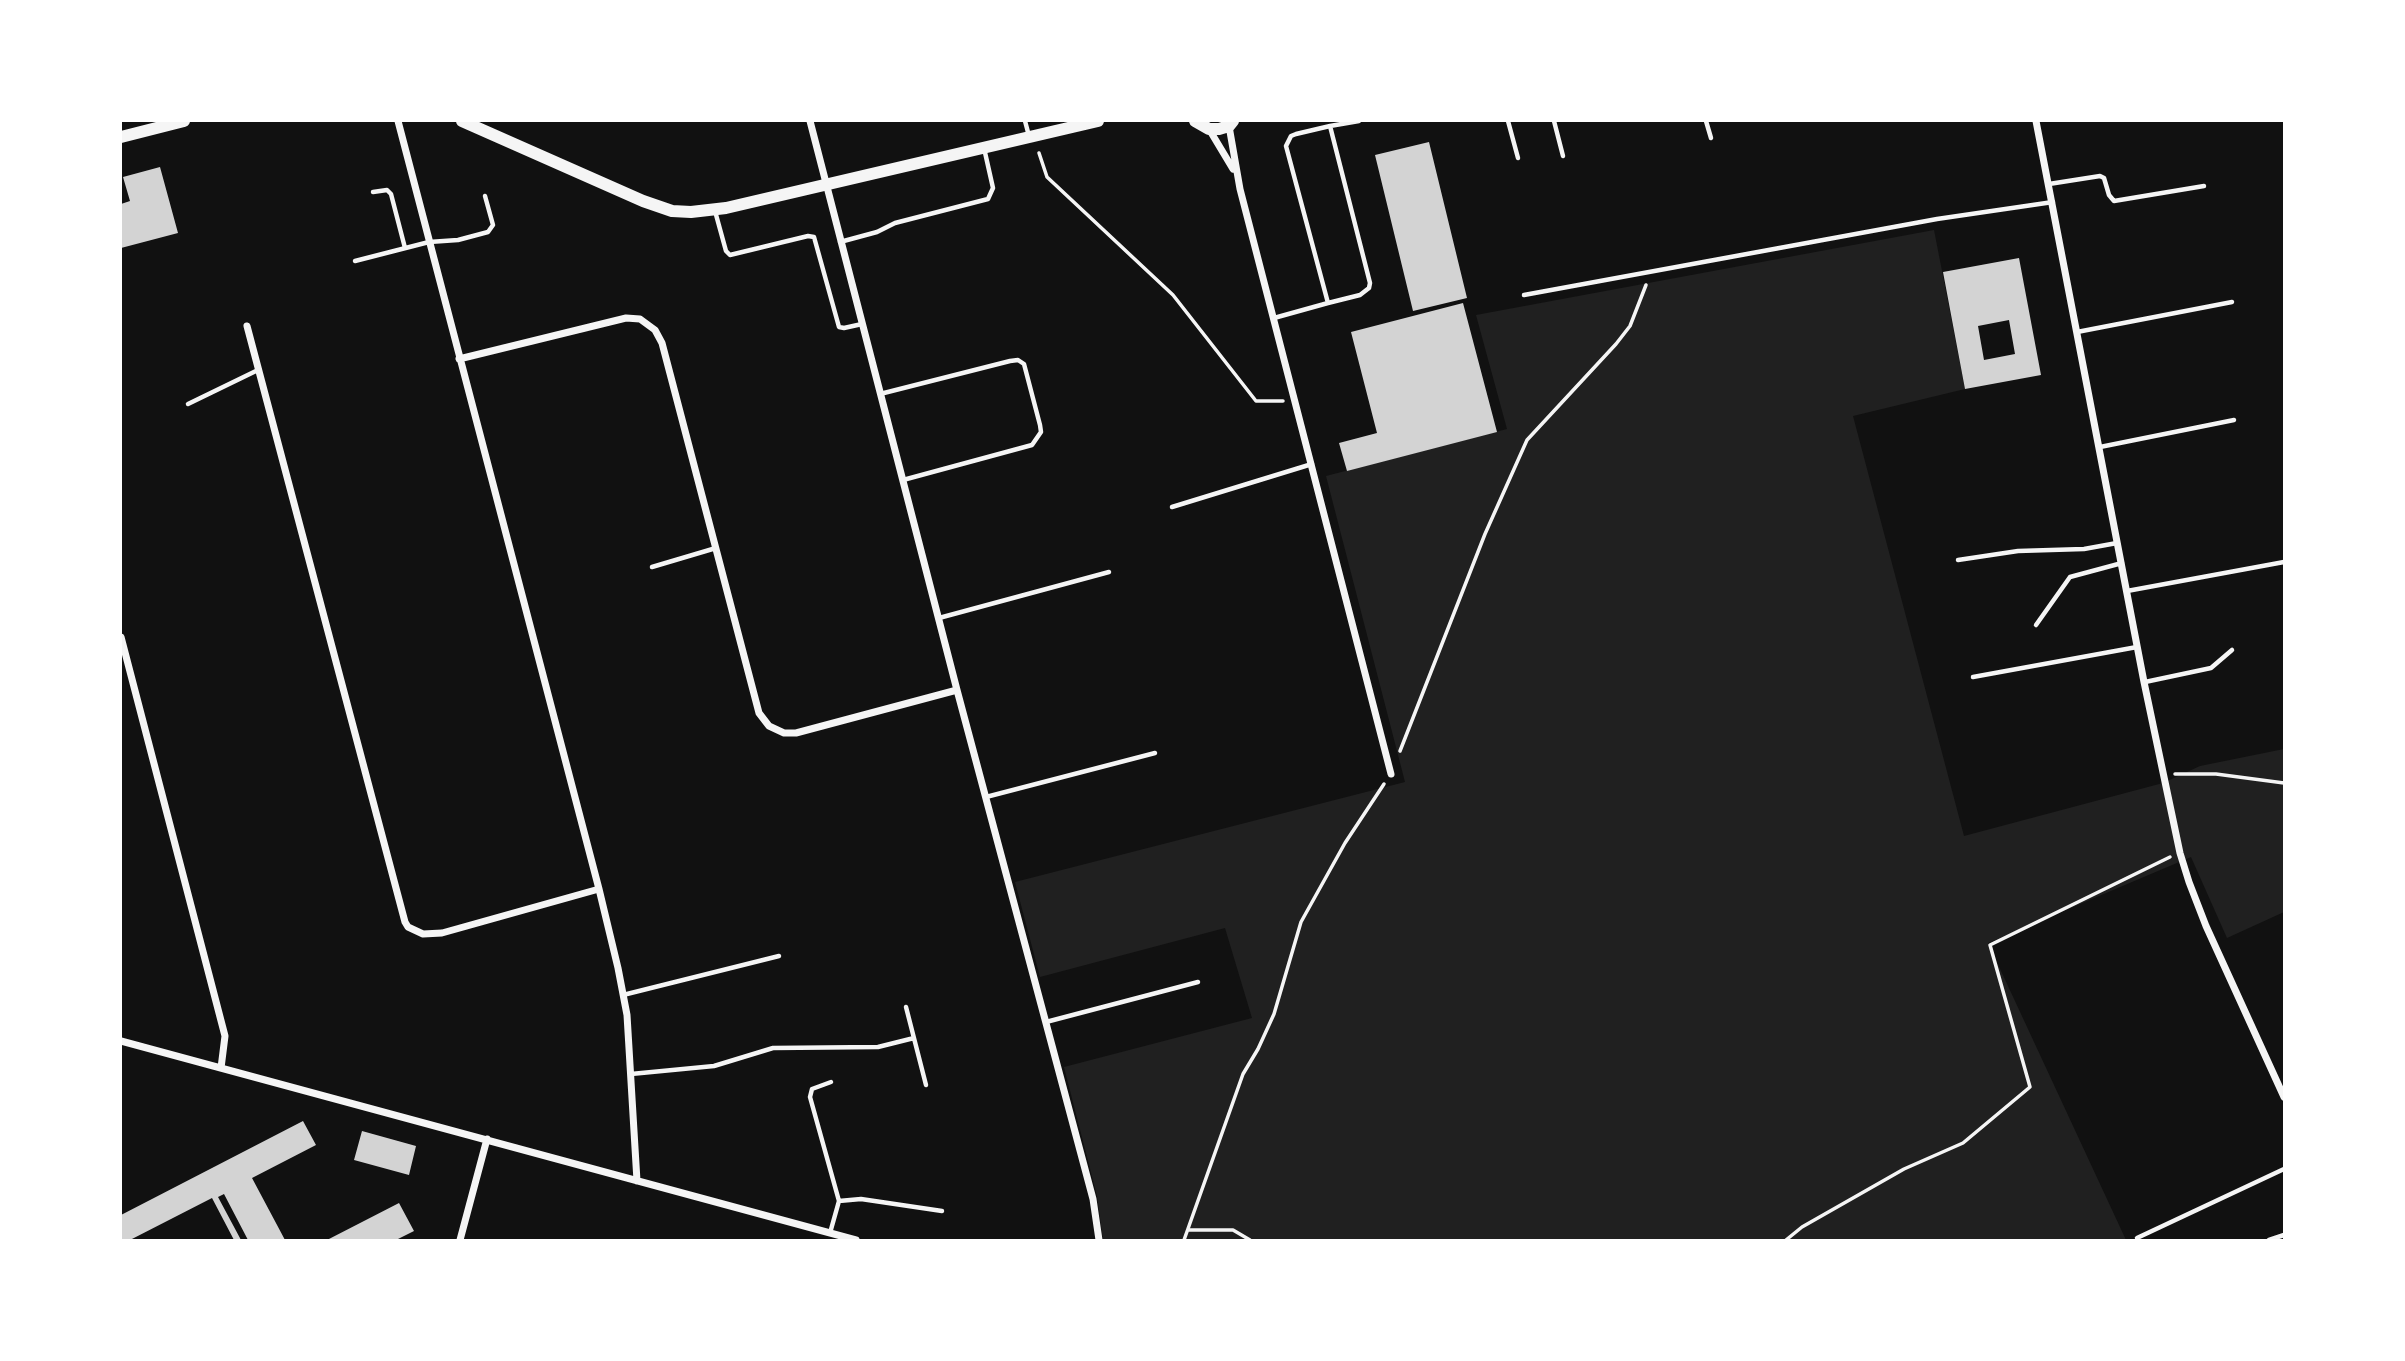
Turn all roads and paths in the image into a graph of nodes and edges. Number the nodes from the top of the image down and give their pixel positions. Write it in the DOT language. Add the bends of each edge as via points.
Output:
graph roads {
  1 [pos="184,121"];
  2 [pos="398,121"];
  3 [pos="463,121"];
  4 [pos="810,121"];
  5 [pos="1025,121"];
  6 [pos="1098,121"];
  7 [pos="1195,121"];
  8 [pos="1359,121"];
  9 [pos="1508,121"];
  10 [pos="1554,121"];
  11 [pos="1706,121"];
  12 [pos="2036,121"];
  13 [pos="1231,123"];
  14 [pos="1330,126"];
  15 [pos="1209,129"];
  16 [pos="121,137"];
  17 [pos="1030,137"];
  18 [pos="1711,138"];
  19 [pos="984,147"];
  20 [pos="1039,153"];
  21 [pos="1563,156"];
  22 [pos="1518,158"];
  23 [pos="1237,175"];
  24 [pos="2049,184"];
  25 [pos="826,185"];
  26 [pos="2204,186"];
  27 [pos="373,192"];
  28 [pos="485,196"];
  29 [pos="2053,202"];
  30 [pos="715,210"];
  31 [pos="429,242"];
  32 [pos="841,242"];
  33 [pos="405,248"];
  34 [pos="355,261"];
  35 [pos="1651,271"];
  36 [pos="1524,295"];
  37 [pos="1328,303"];
  38 [pos="2232,303"];
  39 [pos="1274,318"];
  40 [pos="862,324"];
  41 [pos="247,326"];
  42 [pos="2077,332"];
  43 [pos="459,359"];
  44 [pos="258,370"];
  45 [pos="880,394"];
  46 [pos="1295,401"];
  47 [pos="188,404"];
  48 [pos="2234,420"];
  49 [pos="2099,447"];
  50 [pos="1312,464"];
  51 [pos="902,481"];
  52 [pos="1172,507"];
  53 [pos="2118,543"];
  54 [pos="716,548"];
  55 [pos="1958,560"];
  56 [pos="2284,562"];
  57 [pos="2122,563"];
  58 [pos="652,567"];
  59 [pos="1109,572"];
  60 [pos="2127,591"];
  61 [pos="938,619"];
  62 [pos="2036,625"];
  63 [pos="121,637"];
  64 [pos="2137,647"];
  65 [pos="2232,650"];
  66 [pos="1973,677"];
  67 [pos="2144,682"];
  68 [pos="957,690"];
  69 [pos="1155,753"];
  70 [pos="1391,774"];
  71 [pos="2162,774"];
  72 [pos="2284,782"];
  73 [pos="986,797"];
  74 [pos="2180,853"];
  75 [pos="599,889"];
  76 [pos="779,956"];
  77 [pos="1198,982"];
  78 [pos="623,995"];
  79 [pos="906,1007"];
  80 [pos="1046,1022"];
  81 [pos="914,1038"];
  82 [pos="121,1041"];
  83 [pos="221,1068"];
  84 [pos="631,1074"];
  85 [pos="831,1082"];
  86 [pos="926,1084"];
  87 [pos="2284,1094"];
  88 [pos="487,1139"];
  89 [pos="2284,1169"];
  90 [pos="637,1181"];
  91 [pos="839,1202"];
  92 [pos="942,1211"];
  93 [pos="1188,1230"];
  94 [pos="830,1233"];
  95 [pos="2284,1235"];
  96 [pos="2137,1238"];
  97 [pos="460,1240"];
  98 [pos="856,1240"];
  99 [pos="1099,1240"];
  100 [pos="1184,1240"];
  101 [pos="1250,1240"];
  102 [pos="1786,1240"];
  103 [pos="2269,1240"];
  1 -- 16 [label="main road"];
  2 -- 31 [label="street"];
  3 -- 30 [label="main road" via="655,206 679,212"];
  4 -- 25 [label="street"];
  5 -- 17 [label="lane"];
  6 -- 17 [label="main road"];
  7 -- 15 [label="main road"];
  8 -- 14 [label="lane"];
  9 -- 22 [label="lane"];
  10 -- 21 [label="lane"];
  11 -- 18 [label="lane"];
  12 -- 24 [label="street"];
  13 -- 15 [label="main road"];
  13 -- 23 [label="street"];
  14 -- 37 [label="lane" via="1370,283 1360,295"];
  14 -- 37 [label="lane" via="1296,134 1286,146"];
  15 -- 23 [label="street"];
  17 -- 19 [label="main road"];
  19 -- 25 [label="main road"];
  19 -- 32 [label="lane" via="993,188 988,199"];
  20 -- 46 [label="path" via="1047,177 1173,295 1256,401"];
  23 -- 39 [label="street"];
  24 -- 26 [label="lane" via="2100,176 2114,201"];
  24 -- 29 [label="street"];
  25 -- 30 [label="main road"];
  25 -- 32 [label="street"];
  27 -- 33 [label="lane" via="387,190 391,194"];
  28 -- 31 [label="lane" via="491,231"];
  29 -- 35 [label="lane"];
  29 -- 42 [label="street"];
  30 -- 40 [label="lane" via="730,255 814,237 839,327"];
  31 -- 33 [label="lane"];
  31 -- 43 [label="street"];
  32 -- 40 [label="street"];
  33 -- 34 [label="lane"];
  35 -- 36 [label="lane"];
  35 -- 70 [label="path" via="1630,326 1527,440"];
  37 -- 39 [label="lane"];
  38 -- 42 [label="lane"];
  39 -- 46 [label="street"];
  40 -- 45 [label="street"];
  41 -- 44 [label="street"];
  42 -- 49 [label="street"];
  43 -- 54 [label="street" via="626,318 650,325 662,343"];
  43 -- 75 [label="street"];
  44 -- 47 [label="lane"];
  44 -- 75 [label="street" via="408,927 423,934 442,933"];
  45 -- 51 [label="street"];
  45 -- 51 [label="lane" via="1018,360 1024,364 1040,425 1038,439 1023,449"];
  46 -- 50 [label="street"];
  48 -- 49 [label="lane"];
  49 -- 53 [label="street"];
  50 -- 52 [label="lane"];
  50 -- 70 [label="street"];
  51 -- 61 [label="street"];
  53 -- 55 [label="lane"];
  53 -- 57 [label="street"];
  54 -- 58 [label="lane"];
  54 -- 68 [label="street" via="759,713 769,726 796,733"];
  56 -- 60 [label="lane"];
  57 -- 60 [label="street"];
  57 -- 62 [label="lane" via="2070,577"];
  59 -- 61 [label="lane"];
  60 -- 64 [label="street"];
  61 -- 68 [label="street"];
  63 -- 83 [label="street" via="225,1036"];
  64 -- 66 [label="lane"];
  64 -- 67 [label="street"];
  65 -- 67 [label="lane" via="2211,668"];
  67 -- 71 [label="street"];
  68 -- 73 [label="street"];
  69 -- 73 [label="lane"];
  70 -- 93 [label="path" via="1301,922 1274,1014 1243,1074"];
  71 -- 72 [label="path" via="2216,774"];
  71 -- 74 [label="street"];
  73 -- 80 [label="street"];
  74 -- 87 [label="street" via="2206,926"];
  74 -- 102 [label="path" via="1990,945 2030,1087 1963,1143 1904,1169"];
  75 -- 78 [label="street"];
  76 -- 78 [label="lane"];
  77 -- 80 [label="lane"];
  78 -- 84 [label="street"];
  79 -- 81 [label="lane"];
  80 -- 99 [label="street" via="1093,1199"];
  81 -- 84 [label="lane" via="878,1047 773,1048 714,1066"];
  81 -- 86 [label="lane"];
  82 -- 83 [label="street"];
  83 -- 88 [label="street"];
  84 -- 90 [label="street"];
  85 -- 91 [label="lane" via="812,1089 810,1097"];
  88 -- 90 [label="street"];
  88 -- 97 [label="street"];
  89 -- 96 [label="lane"];
  90 -- 94 [label="street"];
  91 -- 92 [label="lane" via="861,1199"];
  91 -- 94 [label="lane"];
  93 -- 100 [label="path"];
  93 -- 101 [label="path" via="1233,1230"];
  94 -- 98 [label="street"];
  95 -- 103 [label="lane"];
}
